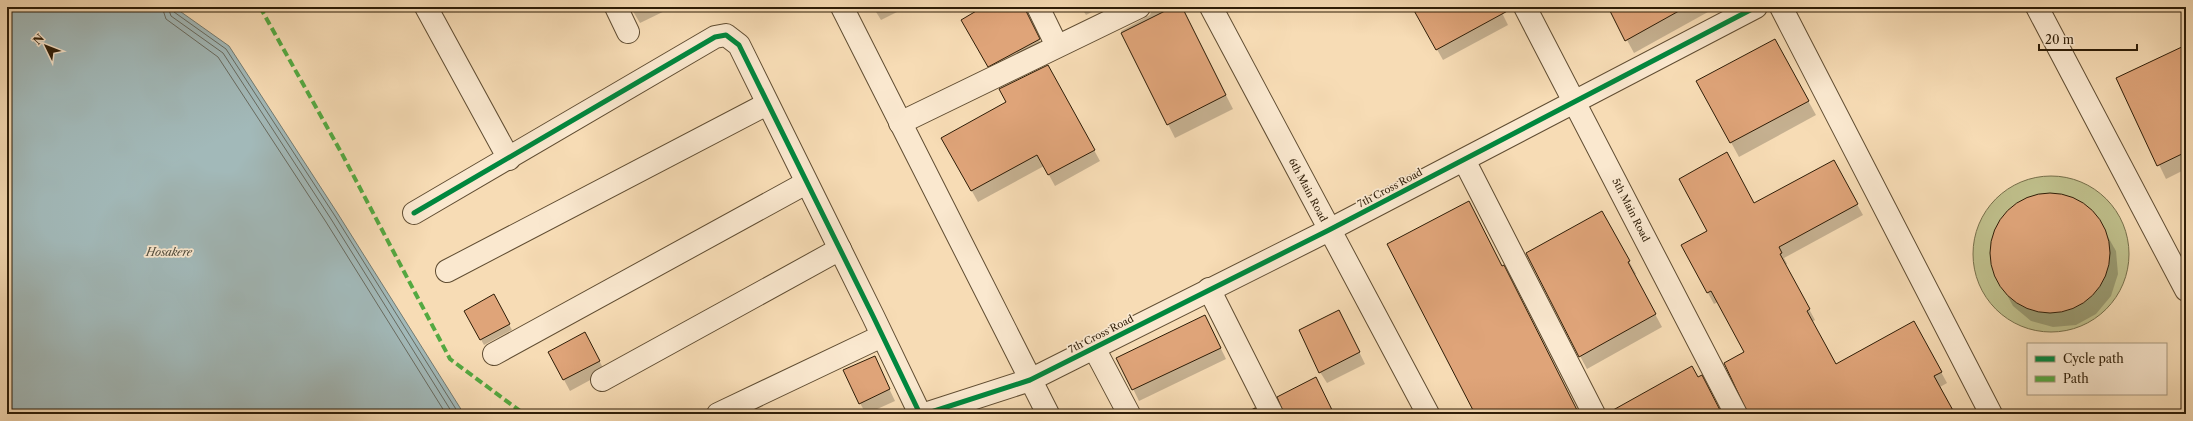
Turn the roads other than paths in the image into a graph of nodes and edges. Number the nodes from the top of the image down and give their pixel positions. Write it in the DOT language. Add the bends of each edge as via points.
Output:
graph roads {
  1 [pos="426,7"];
  2 [pos="616,7"];
  3 [pos="842,7"];
  4 [pos="1038,7"];
  5 [pos="1139,7"];
  6 [pos="1211,7"];
  7 [pos="1525,7"];
  8 [pos="1756,7"];
  9 [pos="1781,7"];
  10 [pos="2038,7"];
  11 [pos="628,32"];
  12 [pos="1057,46"];
  13 [pos="1574,101"];
  14 [pos="767,104"];
  15 [pos="900,123"];
  16 [pos="509,159"];
  17 [pos="1464,160"];
  18 [pos="806,183"];
  19 [pos="414,213"];
  20 [pos="1329,230"];
  21 [pos="840,249"];
  22 [pos="447,272"];
  23 [pos="1209,289"];
  24 [pos="2186,290"];
  25 [pos="882,336"];
  26 [pos="1094,348"];
  27 [pos="494,354"];
  28 [pos="602,380"];
  29 [pos="1030,380"];
  30 [pos="718,414"];
  31 [pos="920,414"];
  32 [pos="925,414"];
  33 [pos="1048,414"];
  34 [pos="1129,414"];
  35 [pos="1272,414"];
  36 [pos="1428,414"];
  37 [pos="1594,414"];
  38 [pos="1736,414"];
  39 [pos="1991,414"];
  1 -- 16 [label="street"];
  2 -- 11 [label="street"];
  3 -- 15 [label="street"];
  4 -- 12 [label="street"];
  5 -- 12 [label="street"];
  6 -- 20 [label="street, 6th Main Road"];
  7 -- 13 [label="street, 5th Main Road"];
  8 -- 13 [label="street, 7th Cross Road"];
  9 -- 39 [label="street"];
  10 -- 24 [label="street"];
  12 -- 15 [label="street"];
  13 -- 17 [label="street, 7th Cross Road"];
  13 -- 38 [label="street, 5th Main Road"];
  14 -- 16 [label="street" via="739,45 726,35 716,37"];
  14 -- 18 [label="street"];
  14 -- 22 [label="street"];
  15 -- 29 [label="street"];
  16 -- 19 [label="street"];
  17 -- 20 [label="street, 7th Cross Road"];
  17 -- 37 [label="street"];
  18 -- 21 [label="street"];
  18 -- 27 [label="street"];
  20 -- 23 [label="street, 7th Cross Road"];
  20 -- 36 [label="street, 6th Main Road"];
  21 -- 25 [label="street"];
  21 -- 28 [label="street"];
  23 -- 26 [label="street, 7th Cross Road"];
  23 -- 35 [label="street"];
  25 -- 30 [label="street"];
  25 -- 31 [label="street"];
  26 -- 29 [label="street, 7th Cross Road"];
  26 -- 34 [label="street"];
  29 -- 32 [label="street, 7th Cross Road"];
  29 -- 33 [label="street"];
}
